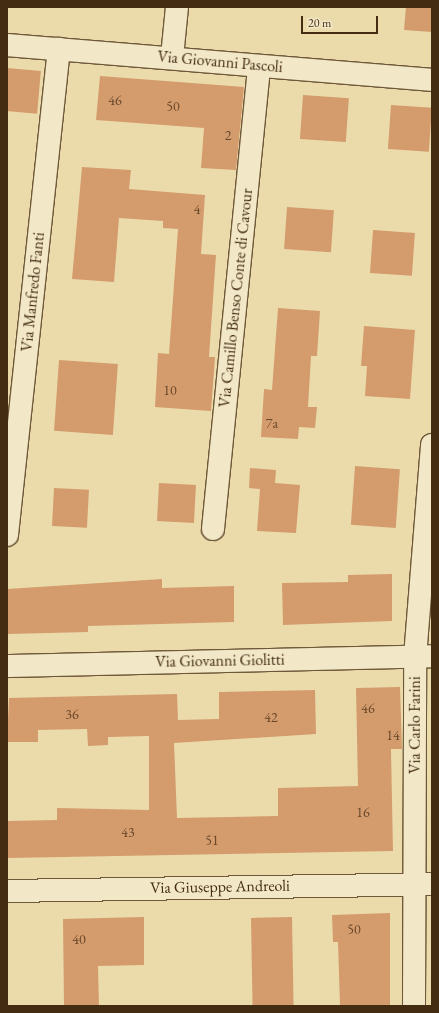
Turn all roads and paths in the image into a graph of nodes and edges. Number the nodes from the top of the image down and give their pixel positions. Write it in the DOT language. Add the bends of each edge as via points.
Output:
graph roads {
  1 [pos="177,7"];
  2 [pos="7,45"];
  3 [pos="60,49"];
  4 [pos="172,57"];
  5 [pos="259,66"];
  6 [pos="432,80"];
  7 [pos="432,445"];
  8 [pos="213,529"];
  9 [pos="7,535"];
  10 [pos="424,657"];
  11 [pos="7,666"];
  12 [pos="423,884"];
  13 [pos="7,891"];
  14 [pos="414,1006"];
  1 -- 4 [label="street"];
  2 -- 3 [label="street, Via Giovanni Pascoli"];
  3 -- 4 [label="street, Via Giovanni Pascoli"];
  3 -- 9 [label="street, Via Manfredo Fanti"];
  4 -- 5 [label="street, Via Giovanni Pascoli"];
  5 -- 6 [label="street, Via Giovanni Pascoli"];
  5 -- 8 [label="street, Via Camillo Benso Conte di Cavour"];
  7 -- 10 [label="street, Via Carlo Farini"];
  10 -- 11 [label="street, Via Giovanni Giolitti"];
  10 -- 12 [label="street, Via Carlo Farini"];
  12 -- 13 [label="street, Via Giuseppe Andreoli"];
  12 -- 14 [label="street, Via Carlo Farini"];
}
